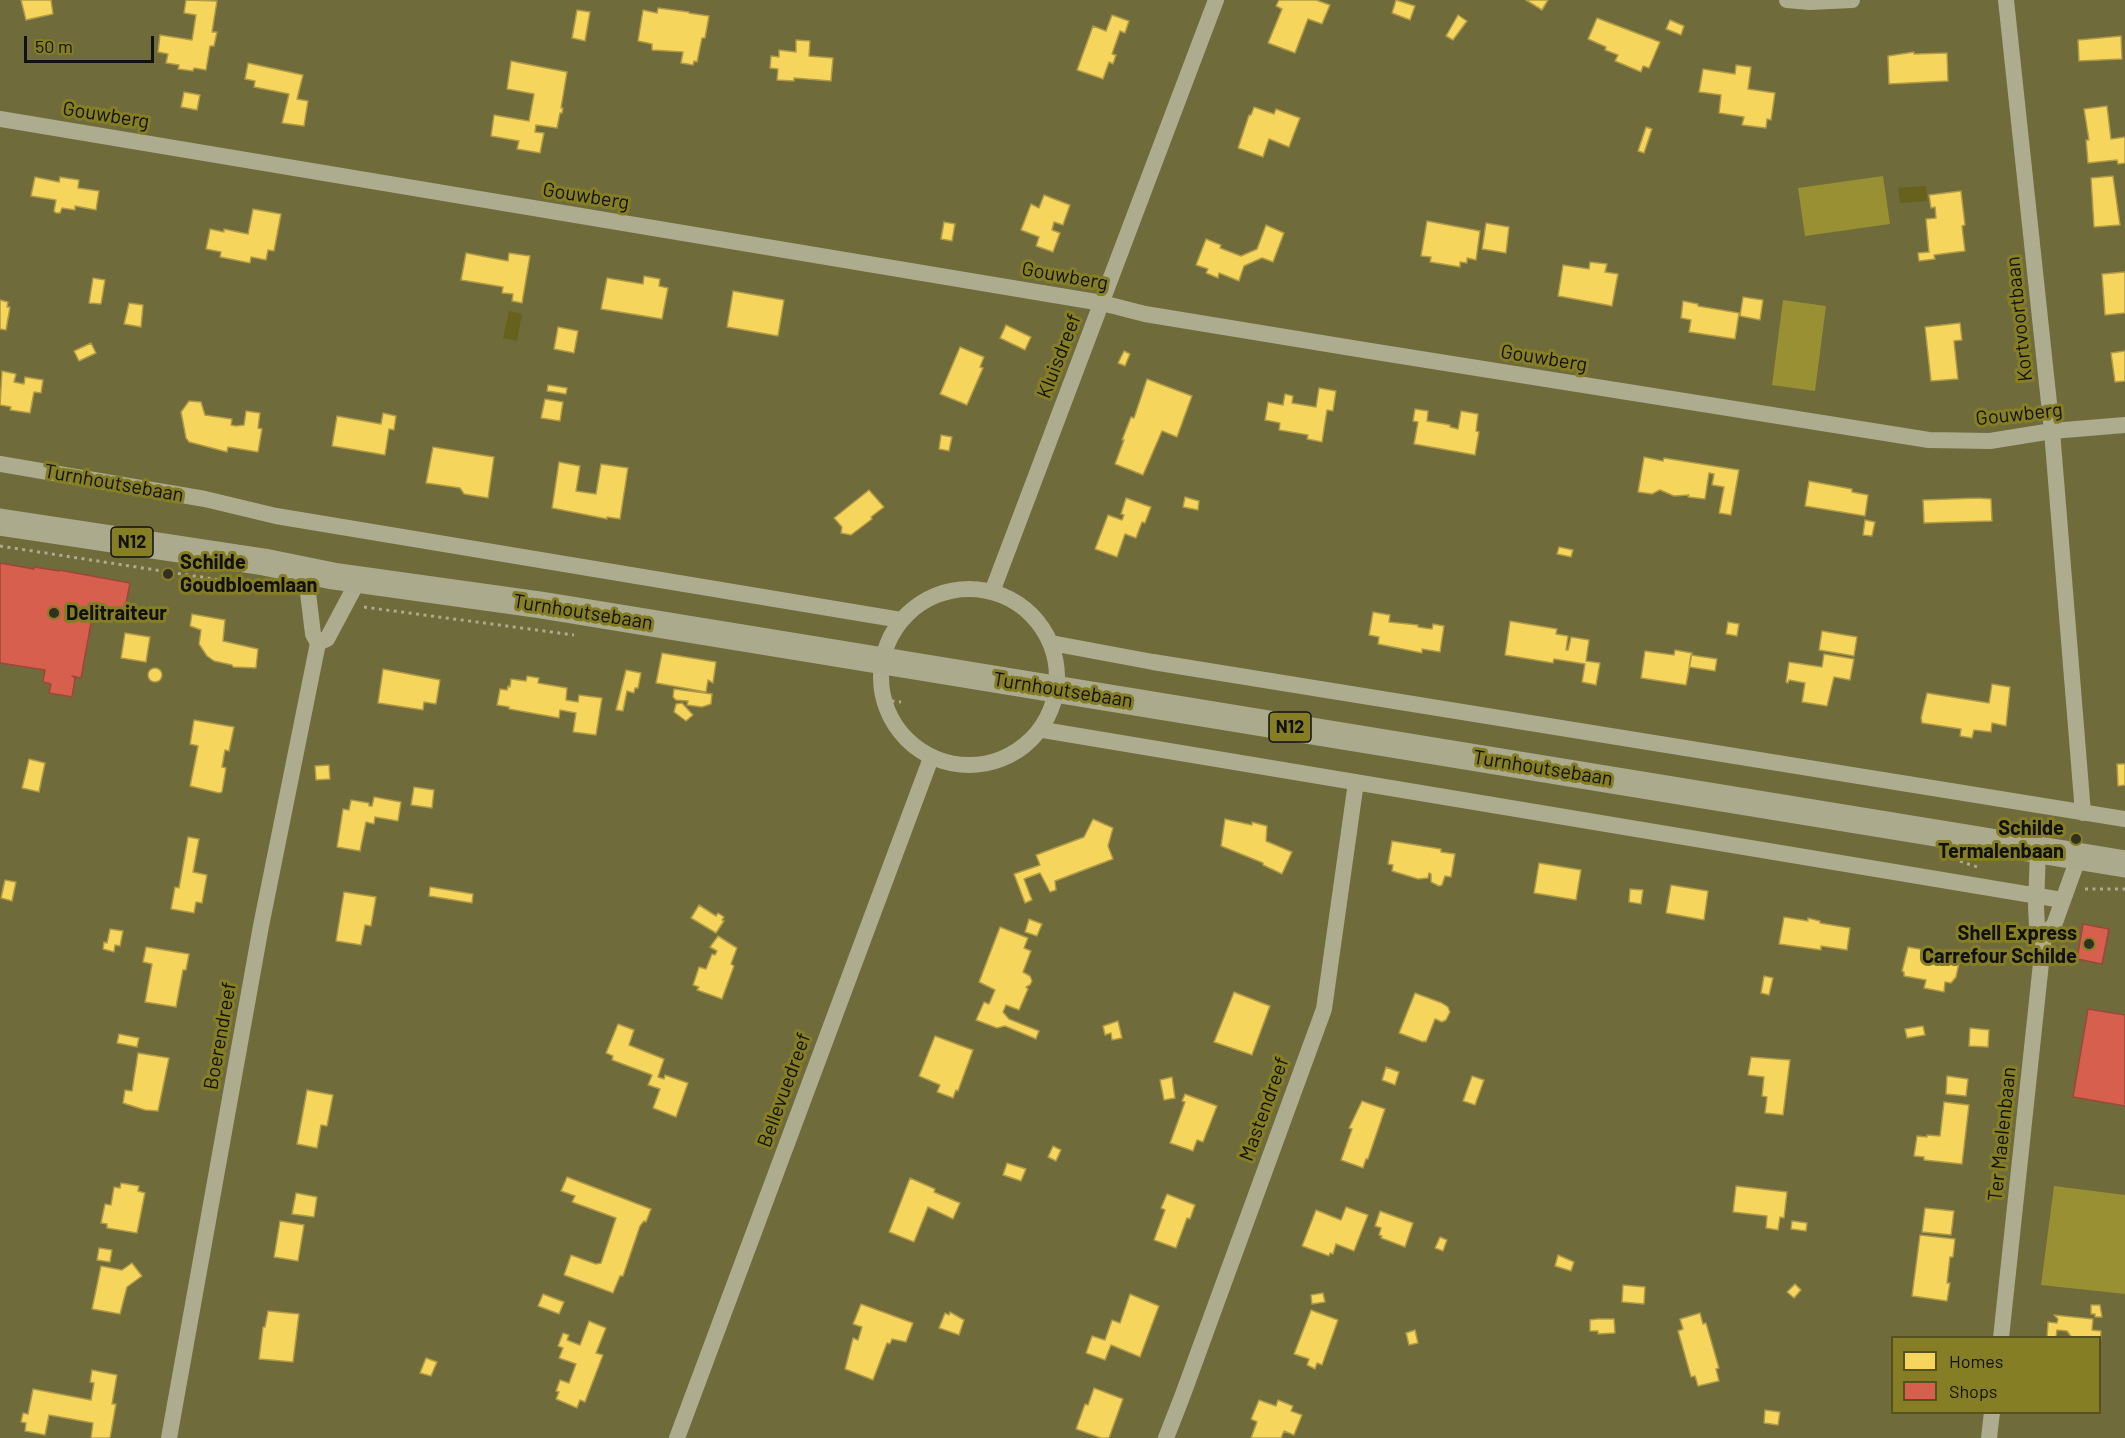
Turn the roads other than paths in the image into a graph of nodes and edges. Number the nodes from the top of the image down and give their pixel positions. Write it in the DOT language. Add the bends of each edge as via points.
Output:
graph roads {
  1 [pos="1216,0"];
  2 [pos="1787,0"];
  3 [pos="1852,0"];
  4 [pos="2006,0"];
  5 [pos="0,119"];
  6 [pos="1102,303"];
  7 [pos="2125,425"];
  8 [pos="2052,431"];
  9 [pos="0,464"];
  10 [pos="0,522"];
  11 [pos="300,570"];
  12 [pos="359,579"];
  13 [pos="992,592"];
  14 [pos="902,620"];
  15 [pos="318,643"];
  16 [pos="1051,643"];
  17 [pos="882,660"];
  18 [pos="1058,689"];
  19 [pos="1043,730"];
  20 [pos="931,758"];
  21 [pos="1356,782"];
  22 [pos="2083,813"];
  23 [pos="2125,819"];
  24 [pos="2038,849"];
  25 [pos="2079,856"];
  26 [pos="2125,864"];
  27 [pos="2035,895"];
  28 [pos="2062,900"];
  29 [pos="2044,935"];
  30 [pos="2001,1336"];
  31 [pos="1992,1414"];
  32 [pos="169,1438"];
  33 [pos="677,1438"];
  34 [pos="1166,1438"];
  35 [pos="1989,1438"];
  1 -- 6 [label="street, Kluisdreef"];
  2 -- 3 [label="street"];
  4 -- 8 [label="street, Kortvoortbaan"];
  5 -- 6 [label="street, Gouwberg"];
  6 -- 8 [label="street, Gouwberg" via="1145,314 1929,440 1990,441"];
  6 -- 13 [label="street, Kluisdreef"];
  7 -- 8 [label="street, Gouwberg"];
  8 -- 22 [label="street, Kortvoortbaan"];
  9 -- 14 [label="street, Turnhoutsebaan" via="205,499 276,516"];
  10 -- 11 [label="main road, Turnhoutsebaan / N12"];
  11 -- 12 [label="main road, Turnhoutsebaan / N12"];
  11 -- 15 [label="street, Boerendreef"];
  12 -- 15 [label="street, Boerendreef" via="327,639"];
  12 -- 17 [label="main road, Turnhoutsebaan / N12" via="541,604"];
  13 -- 14 [label="street" via="967,589 942,593 920,603"];
  13 -- 16 [label="street" via="1017,602 1037,620"];
  14 -- 17 [label="street" via="889,639"];
  15 -- 32 [label="street, Boerendreef" via="261,926"];
  16 -- 18 [label="street" via="1058,666"];
  16 -- 22 [label="street"];
  17 -- 18 [label="main road, Turnhoutsebaan / N12"];
  17 -- 20 [label="street" via="880,683 892,701 896,727 911,745"];
  18 -- 19 [label="street"];
  18 -- 24 [label="main road, Turnhoutsebaan / N12"];
  19 -- 20 [label="street" via="1025,747 996,762 963,766"];
  19 -- 21 [label="street"];
  20 -- 33 [label="street, Bellevuedreef"];
  21 -- 27 [label="street"];
  21 -- 34 [label="street, Mastendreef" via="1324,1008"];
  22 -- 23 [label="street"];
  24 -- 25 [label="main road, Turnhoutsebaan / N12"];
  24 -- 27 [label="street, Ter Maelenbaan"];
  25 -- 26 [label="main road, Turnhoutsebaan / N12"];
  25 -- 28 [label="street, Ter Maelenbaan"];
  27 -- 28 [label="street"];
  27 -- 29 [label="street, Ter Maelenbaan" via="2037,926"];
  28 -- 29 [label="street, Ter Maelenbaan" via="2054,925"];
  29 -- 30 [label="street, Ter Maelenbaan"];
  31 -- 35 [label="street"];
}
